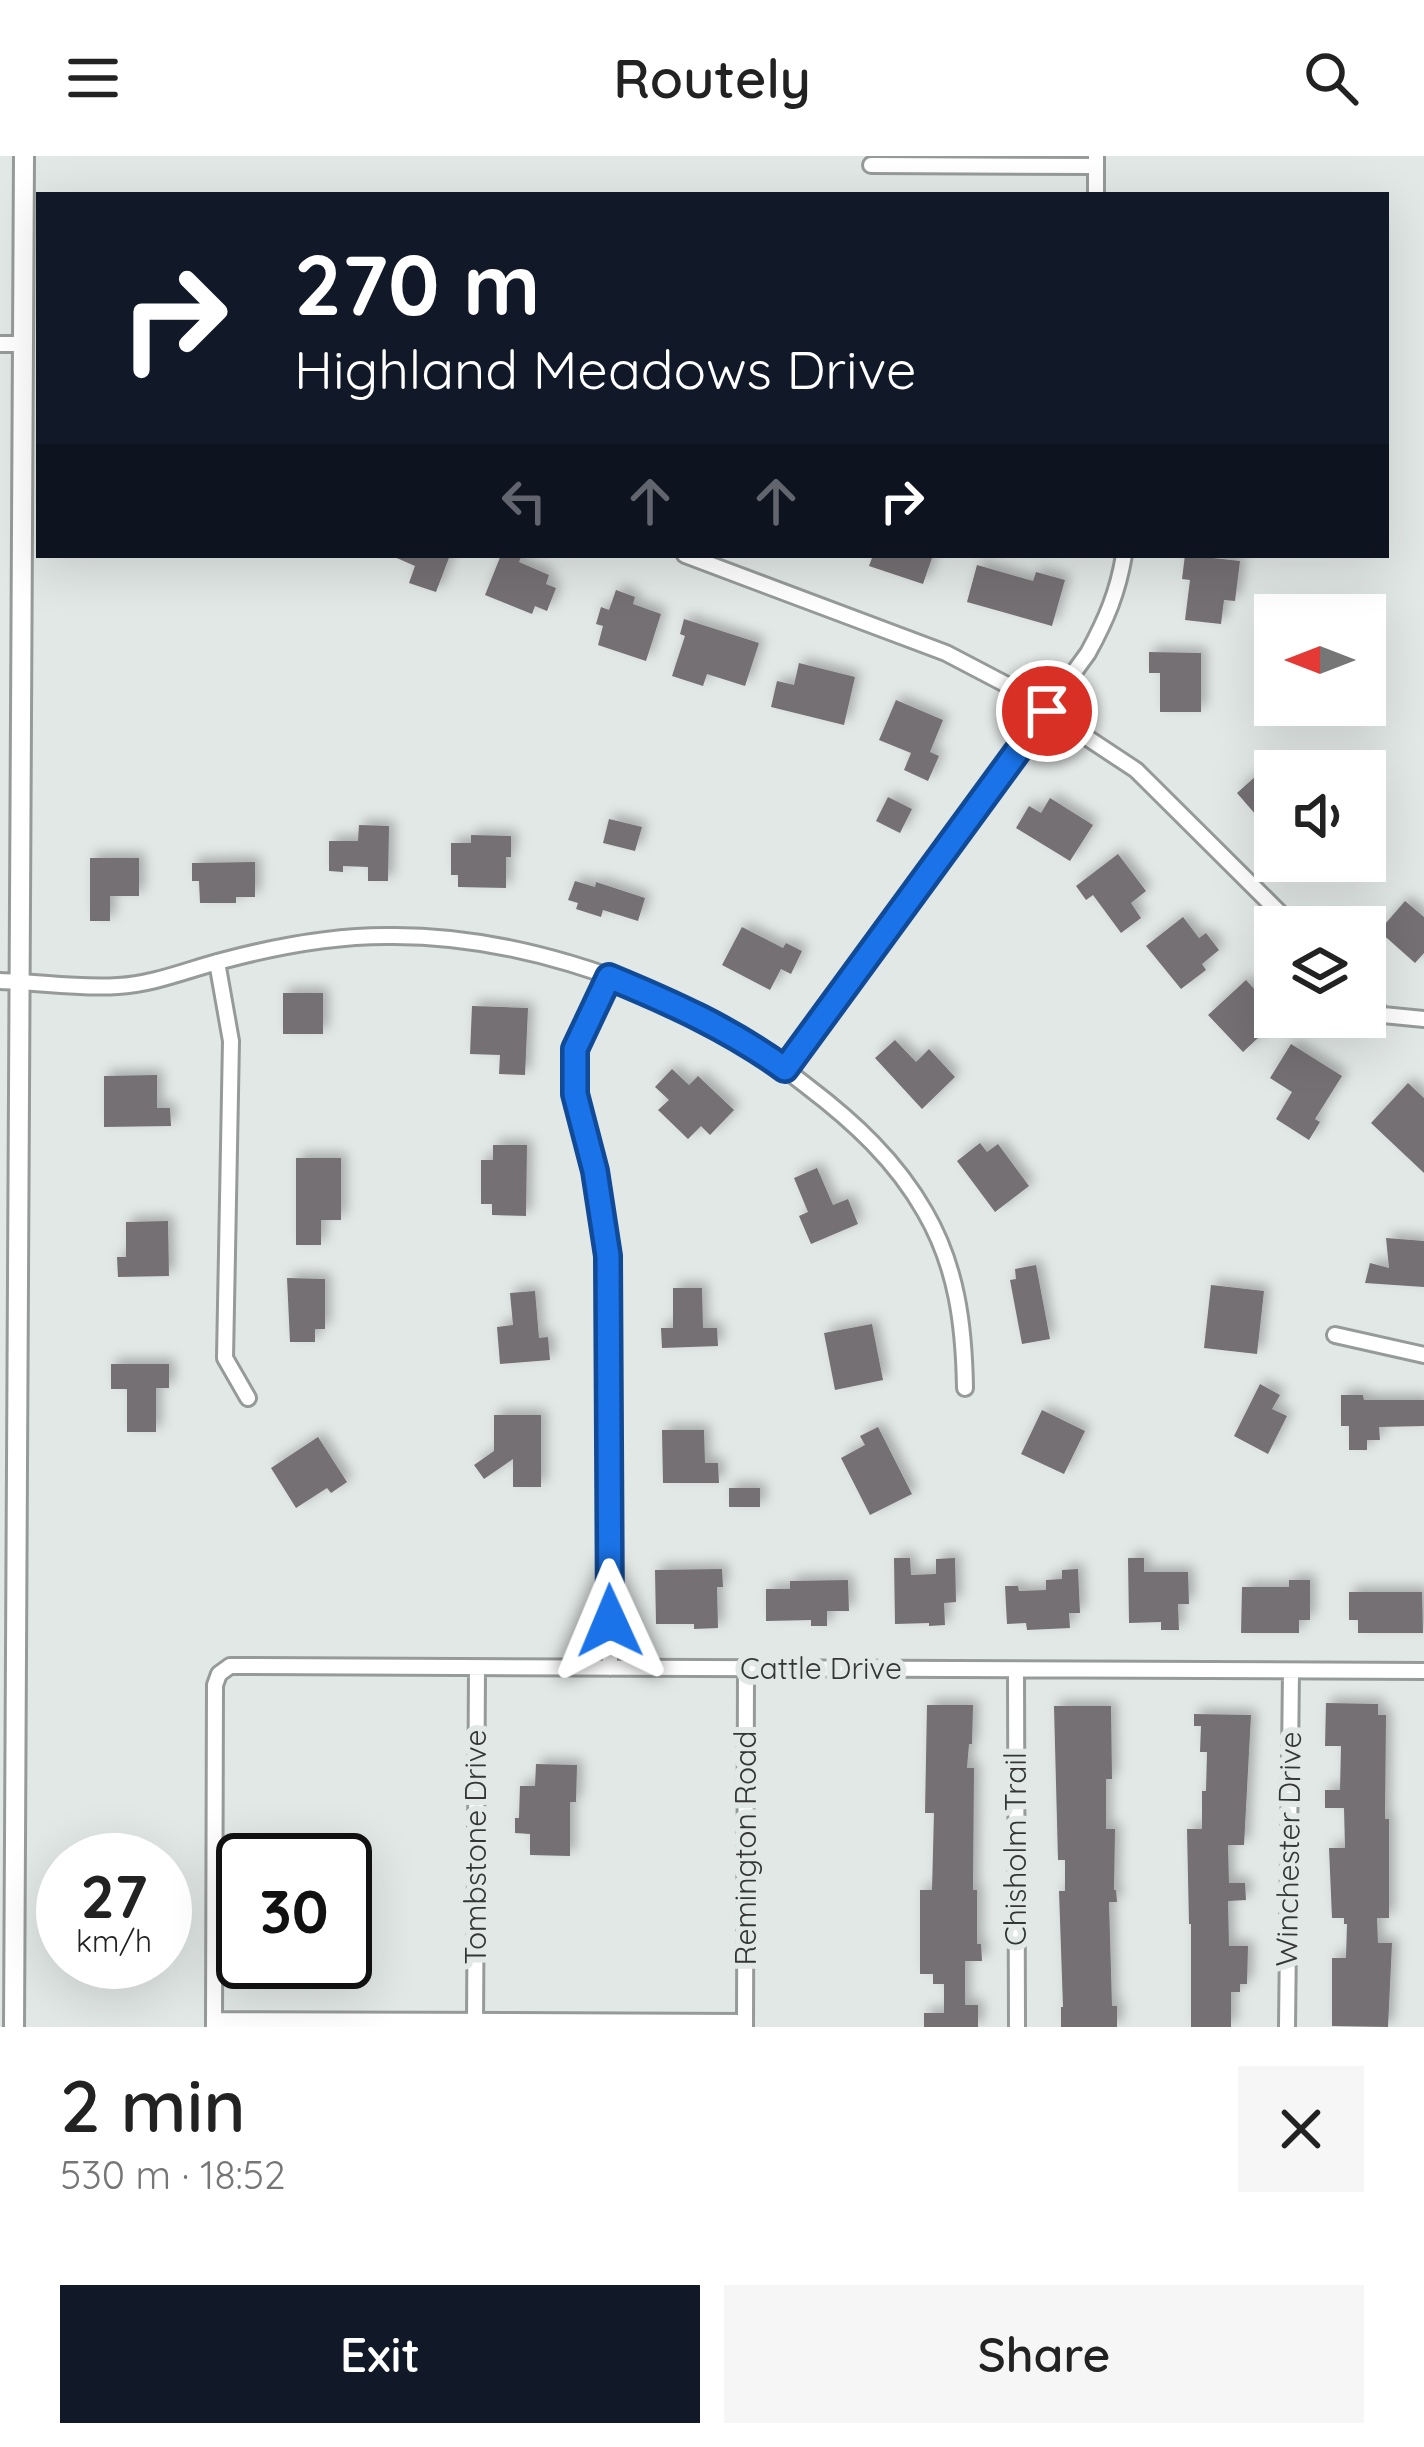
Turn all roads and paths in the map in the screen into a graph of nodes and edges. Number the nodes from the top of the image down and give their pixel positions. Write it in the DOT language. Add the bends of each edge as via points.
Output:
graph roads {
  1 [pos="24,156"];
  2 [pos="1096,161"];
  3 [pos="871,165"];
  4 [pos="1096,192"];
  5 [pos="0,344"];
  6 [pos="23,344"];
  7 [pos="694,558"];
  8 [pos="1123,558"];
  9 [pos="1047,711"];
  10 [pos="1273,906"];
  11 [pos="217,962"];
  12 [pos="609,977"];
  13 [pos="10,981"];
  14 [pos="1386,1015"];
  15 [pos="1424,1019"];
  16 [pos="785,1069"];
  17 [pos="1335,1335"];
  18 [pos="1424,1355"];
  19 [pos="965,1388"];
  20 [pos="248,1398"];
  21 [pos="476,1668"];
  22 [pos="610,1668"];
  23 [pos="746,1669"];
  24 [pos="1016,1671"];
  25 [pos="1291,1671"];
  26 [pos="1424,1671"];
  27 [pos="214,2024"];
  28 [pos="475,2024"];
  29 [pos="746,2024"];
  30 [pos="14,2027"];
  31 [pos="1017,2027"];
  32 [pos="1287,2027"];
  1 -- 6 [label="street"];
  2 -- 3 [label="street"];
  2 -- 4 [label="street"];
  5 -- 6 [label="street"];
  6 -- 13 [label="street"];
  7 -- 9 [label="street" via="946,653"];
  8 -- 9 [label="street" via="1108,616"];
  9 -- 10 [label="street" via="1136,770"];
  9 -- 16 [label="street"];
  11 -- 12 [label="street" via="322,940 421,936 532,953"];
  11 -- 13 [label="street" via="118,986"];
  11 -- 20 [label="street" via="231,1040 225,1358"];
  12 -- 16 [label="street" via="702,1017"];
  12 -- 22 [label="street" via="575,1049 575,1094 608,1256"];
  13 -- 30 [label="street"];
  14 -- 15 [label="street"];
  16 -- 19 [label="street" via="892,1162 928,1215 954,1280"];
  17 -- 18 [label="street"];
  21 -- 22 [label="street, Cattle Drive"];
  21 -- 27 [label="street, Cattle Drive" via="230,1666 219,1674"];
  21 -- 28 [label="street, Tombstone Drive"];
  22 -- 23 [label="street, Cattle Drive"];
  23 -- 24 [label="street, Cattle Drive"];
  23 -- 29 [label="street, Remington Road"];
  24 -- 25 [label="street, Cattle Drive"];
  24 -- 31 [label="street, Chisholm Trail"];
  25 -- 26 [label="street, Cattle Drive"];
  25 -- 32 [label="street, Winchester Drive"];
  27 -- 28 [label="street"];
  28 -- 29 [label="street"];
}
